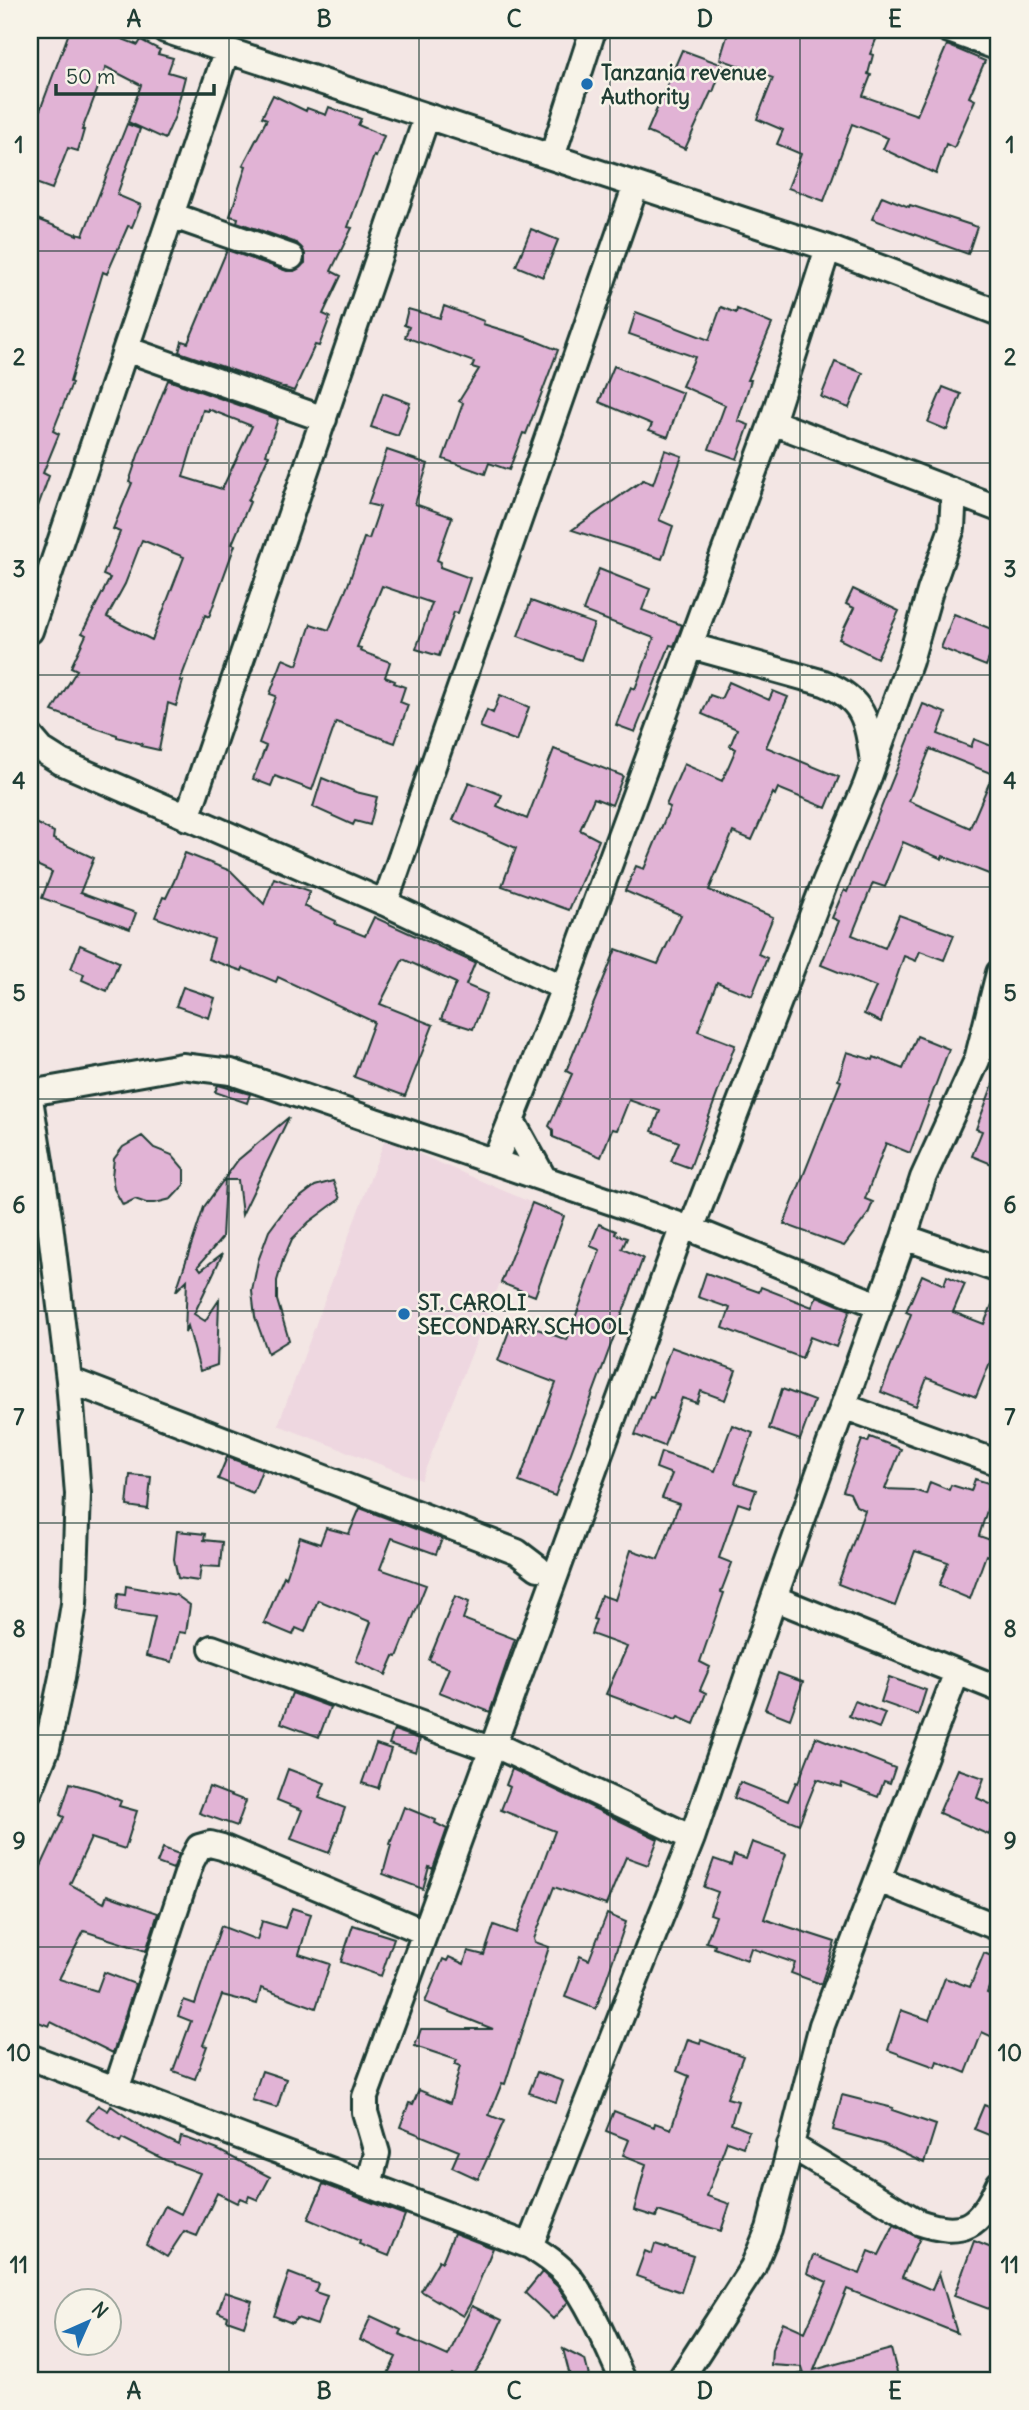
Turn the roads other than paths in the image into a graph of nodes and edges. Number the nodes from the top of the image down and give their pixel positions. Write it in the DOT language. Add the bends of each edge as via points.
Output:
graph roads {
  1 [pos="165,30"];
  2 [pos="593,30"];
  3 [pos="949,30"];
  4 [pos="996,42"];
  5 [pos="227,50"];
  6 [pos="427,116"];
  7 [pos="552,157"];
  8 [pos="636,185"];
  9 [pos="171,215"];
  10 [pos="828,248"];
  11 [pos="291,257"];
  12 [pos="999,313"];
  13 [pos="126,349"];
  14 [pos="324,419"];
  15 [pos="772,422"];
  16 [pos="954,492"];
  17 [pos="999,509"];
  18 [pos="30,631"];
  19 [pos="691,646"];
  20 [pos="30,736"];
  21 [pos="873,763"];
  22 [pos="187,818"];
  23 [pos="385,904"];
  24 [pos="999,973"];
  25 [pos="564,988"];
  26 [pos="988,1063"];
  27 [pos="30,1093"];
  28 [pos="30,1099"];
  29 [pos="511,1119"];
  30 [pos="495,1161"];
  31 [pos="543,1177"];
  32 [pos="38,1204"];
  33 [pos="687,1228"];
  34 [pos="904,1237"];
  35 [pos="999,1270"];
  36 [pos="878,1304"];
  37 [pos="69,1380"];
  38 [pos="842,1406"];
  39 [pos="999,1463"];
  40 [pos="538,1568"];
  41 [pos="774,1598"];
  42 [pos="212,1648"];
  43 [pos="957,1672"];
  44 [pos="999,1689"];
  45 [pos="492,1746"];
  46 [pos="30,1790"];
  47 [pos="692,1838"];
  48 [pos="879,1880"];
  49 [pos="999,1928"];
  50 [pos="425,1931"];
  51 [pos="30,2057"];
  52 [pos="116,2090"];
  53 [pos="790,2145"];
  54 [pos="999,2184"];
  55 [pos="369,2185"];
  56 [pos="530,2246"];
  57 [pos="623,2380"];
  58 [pos="680,2380"];
  1 -- 5 [label="street"];
  2 -- 7 [label="street"];
  3 -- 4 [label="street"];
  5 -- 6 [label="street"];
  5 -- 9 [label="street"];
  6 -- 7 [label="street"];
  6 -- 14 [label="street"];
  7 -- 8 [label="street"];
  8 -- 10 [label="street"];
  8 -- 23 [label="street"];
  9 -- 11 [label="street"];
  9 -- 13 [label="street"];
  10 -- 12 [label="street"];
  10 -- 15 [label="street"];
  13 -- 14 [label="street"];
  13 -- 18 [label="street"];
  14 -- 22 [label="street"];
  15 -- 16 [label="street"];
  15 -- 19 [label="street"];
  16 -- 17 [label="street"];
  16 -- 21 [label="street" via="952,528"];
  19 -- 21 [label="street" via="839,690 861,713"];
  19 -- 25 [label="street"];
  20 -- 22 [label="street" via="61,762"];
  21 -- 33 [label="street"];
  22 -- 23 [label="street"];
  23 -- 25 [label="street"];
  24 -- 26 [label="street"];
  25 -- 29 [label="street"];
  26 -- 34 [label="street" via="923,1178"];
  27 -- 30 [label="street" via="182,1066 231,1072"];
  28 -- 32 [label="street"];
  29 -- 30 [label="street"];
  29 -- 31 [label="street"];
  30 -- 31 [label="street"];
  31 -- 33 [label="street"];
  32 -- 37 [label="street"];
  33 -- 36 [label="street"];
  33 -- 45 [label="street"];
  34 -- 35 [label="street"];
  34 -- 36 [label="street"];
  36 -- 38 [label="street"];
  37 -- 40 [label="street" via="448,1524 517,1552"];
  37 -- 46 [label="street" via="78,1494 74,1604 47,1748"];
  38 -- 39 [label="street"];
  38 -- 41 [label="street"];
  41 -- 43 [label="street"];
  41 -- 47 [label="street"];
  42 -- 45 [label="street"];
  43 -- 44 [label="street"];
  43 -- 48 [label="street"];
  45 -- 47 [label="street"];
  45 -- 50 [label="street"];
  47 -- 56 [label="street"];
  48 -- 49 [label="street"];
  48 -- 53 [label="street" via="822,2025"];
  50 -- 52 [label="street" via="222,1847 199,1847"];
  50 -- 55 [label="street" via="365,2097 377,2153"];
  51 -- 52 [label="street"];
  52 -- 55 [label="street"];
  53 -- 54 [label="street" via="918,2222 936,2228 954,2230 974,2223"];
  53 -- 58 [label="street" via="769,2229 753,2267"];
  55 -- 56 [label="street"];
  56 -- 57 [label="street" via="568,2275"];
}
